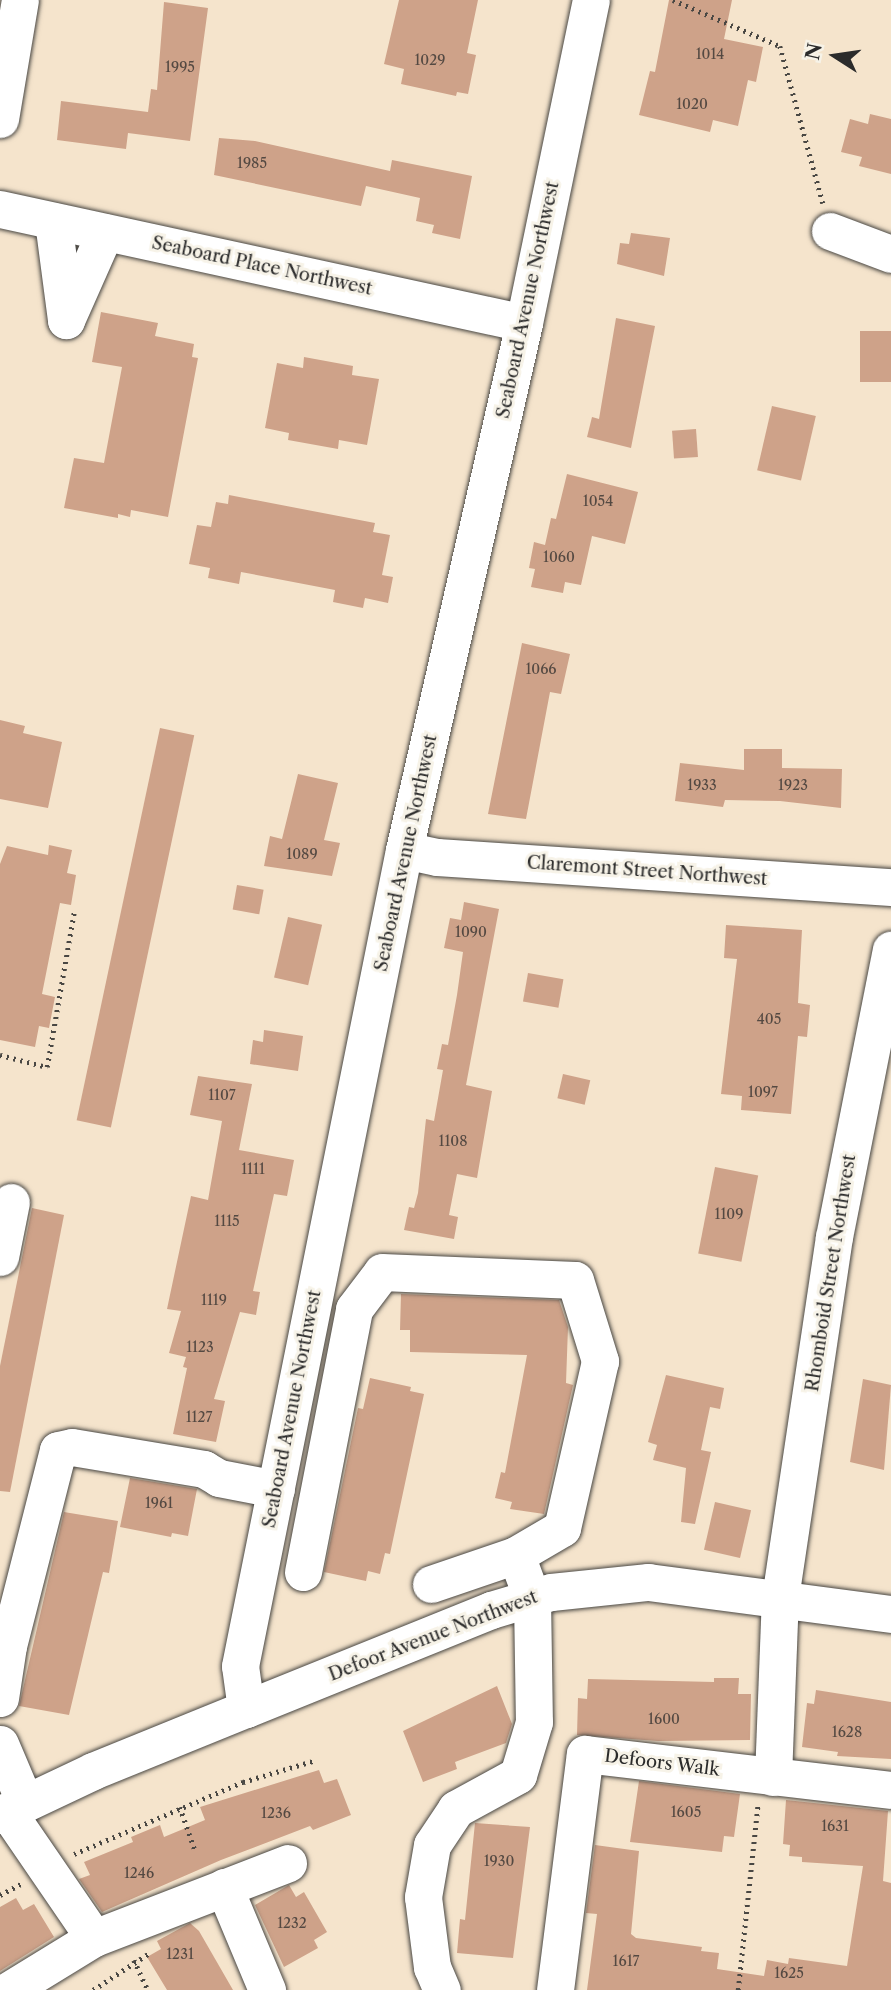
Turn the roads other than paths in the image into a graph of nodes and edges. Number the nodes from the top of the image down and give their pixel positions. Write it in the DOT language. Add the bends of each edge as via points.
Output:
graph roads {
  1 [pos="20,0"];
  2 [pos="591,0"];
  3 [pos="0,119"];
  4 [pos="0,209"];
  5 [pos="52,221"];
  6 [pos="830,231"];
  7 [pos="105,232"];
  8 [pos="891,254"];
  9 [pos="524,323"];
  10 [pos="404,850"];
  11 [pos="891,887"];
  12 [pos="891,950"];
  13 [pos="11,1202"];
  14 [pos="0,1257"];
  15 [pos="310,1320"];
  16 [pos="350,1328"];
  17 [pos="276,1489"];
  18 [pos="516,1555"];
  19 [pos="303,1573"];
  20 [pos="430,1584"];
  21 [pos="532,1598"];
  22 [pos="780,1598"];
  23 [pos="891,1614"];
  24 [pos="0,1698"];
  25 [pos="246,1709"];
  26 [pos="0,1744"];
  27 [pos="767,1776"];
  28 [pos="891,1790"];
  29 [pos="11,1810"];
  30 [pos="288,1863"];
  31 [pos="224,1888"];
  32 [pos="109,1932"];
  33 [pos="9,1990"];
  34 [pos="267,1990"];
  35 [pos="442,1990"];
  36 [pos="555,1990"];
  1 -- 3 [label="street"];
  2 -- 9 [label="street, Seaboard Avenue Northwest"];
  4 -- 5 [label="street, Seaboard Place Northwest"];
  5 -- 7 [label="street, Seaboard Place Northwest"];
  5 -- 7 [label="street" via="66,320"];
  6 -- 8 [label="street"];
  7 -- 9 [label="street, Seaboard Place Northwest"];
  9 -- 10 [label="street, Seaboard Avenue Northwest"];
  10 -- 11 [label="street, Claremont Street Northwest" via="451,858"];
  10 -- 15 [label="street, Seaboard Avenue Northwest"];
  12 -- 22 [label="street, Rhomboid Street Northwest" via="834,1237"];
  13 -- 14 [label="street"];
  15 -- 16 [label="street"];
  15 -- 17 [label="street, Seaboard Avenue Northwest"];
  16 -- 18 [label="street" via="354,1309 382,1272 575,1280 600,1361 562,1528"];
  16 -- 19 [label="street"];
  17 -- 24 [label="street" via="219,1478 204,1469 72,1447 58,1450 8,1646"];
  17 -- 25 [label="street, Seaboard Avenue Northwest" via="240,1666"];
  18 -- 20 [label="street"];
  18 -- 21 [label="street"];
  21 -- 22 [label="street, Defoor Avenue Northwest" via="598,1584 648,1582"];
  21 -- 25 [label="street, Defoor Avenue Northwest"];
  21 -- 35 [label="street" via="534,1723 519,1775 456,1809 432,1845 423,1897 432,1967"];
  22 -- 23 [label="street, Defoor Avenue Northwest"];
  22 -- 27 [label="street, Rhomboid Street Northwest"];
  25 -- 29 [label="street, Defoor Avenue Northwest"];
  26 -- 29 [label="street"];
  27 -- 28 [label="street, Defoors Walk"];
  27 -- 36 [label="street, Defoors Walk" via="585,1754"];
  29 -- 32 [label="street"];
  30 -- 31 [label="street"];
  31 -- 32 [label="street"];
  31 -- 34 [label="street"];
  32 -- 33 [label="street"];
}
